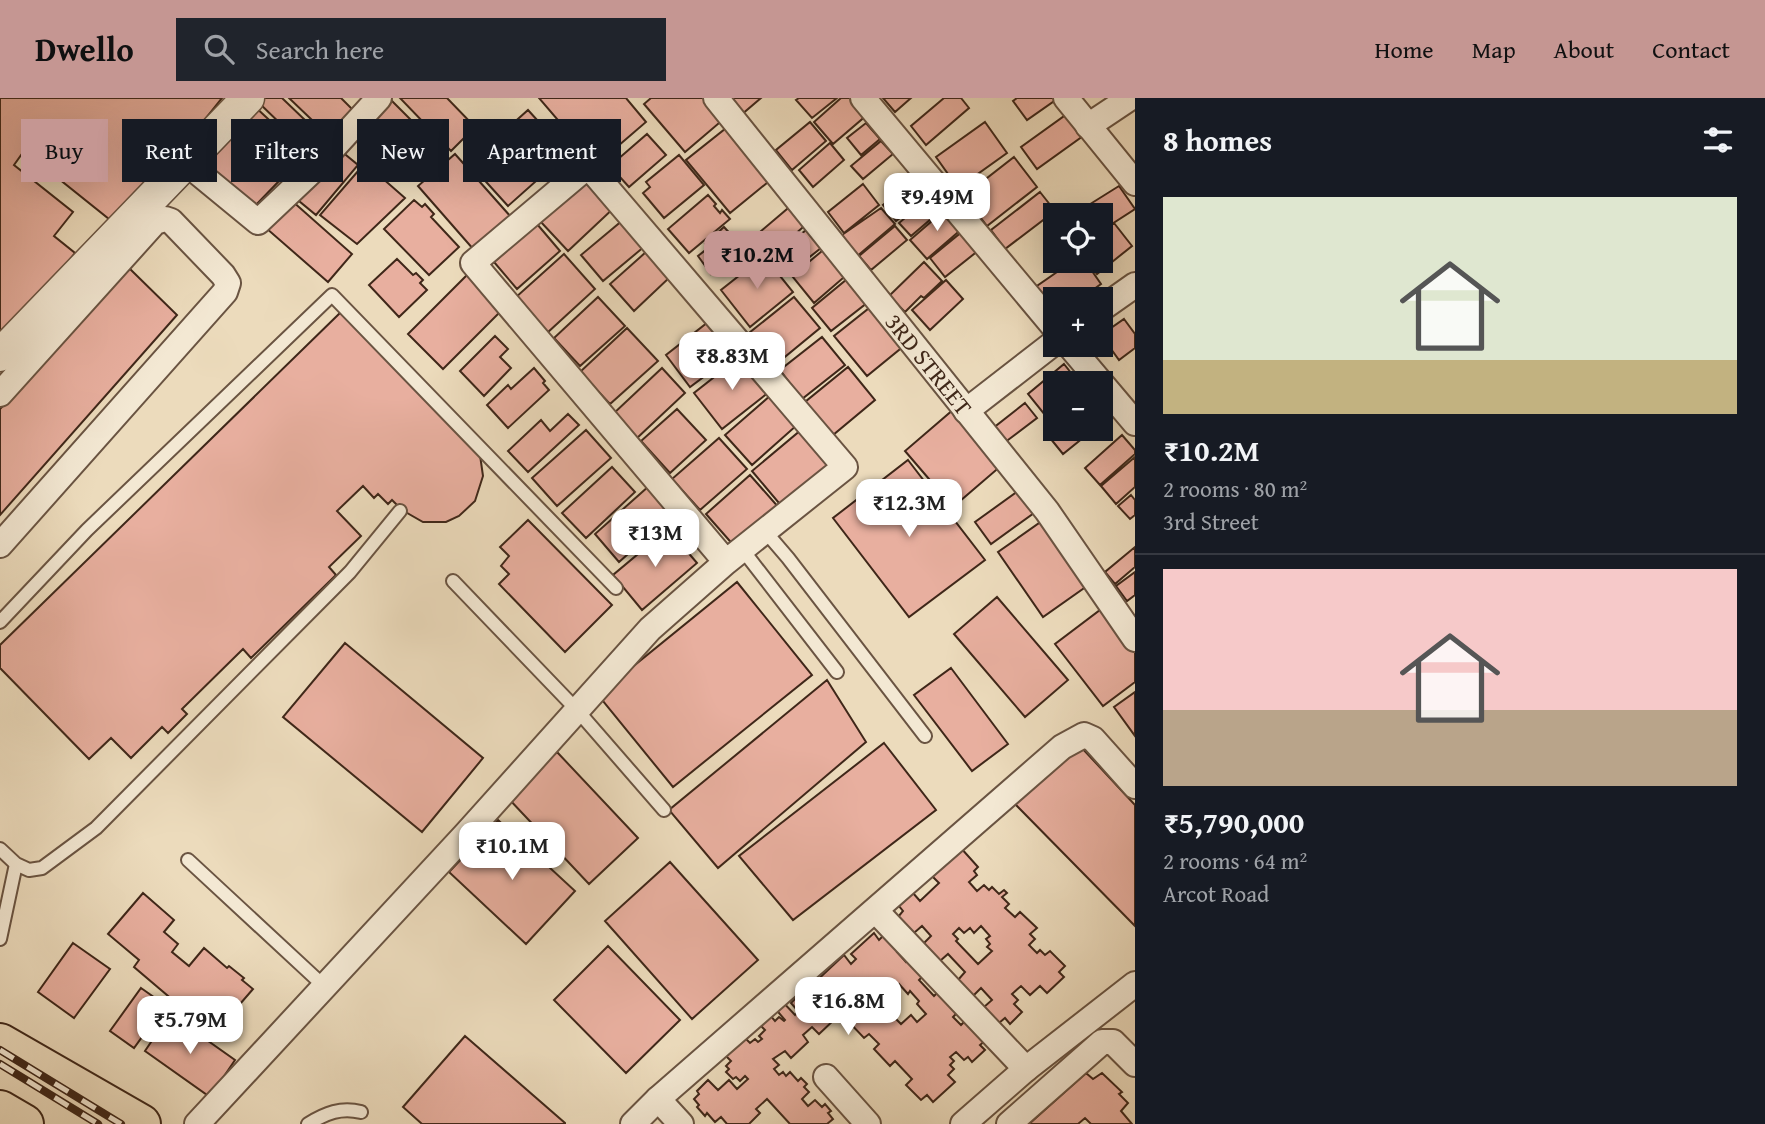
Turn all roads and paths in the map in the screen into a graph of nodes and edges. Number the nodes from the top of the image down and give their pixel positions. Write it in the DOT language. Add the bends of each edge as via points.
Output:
graph roads {
  1 [pos="248,98"];
  2 [pos="379,98"];
  3 [pos="716,98"];
  4 [pos="863,98"];
  5 [pos="1066,98"];
  6 [pos="1130,98"];
  7 [pos="1088,126"];
  8 [pos="217,129"];
  9 [pos="166,182"];
  10 [pos="209,182"];
  11 [pos="1135,183"];
  12 [pos="1135,285"];
  13 [pos="1113,301"];
  14 [pos="1043,314"];
  15 [pos="1043,351"];
  16 [pos="0,355"];
  17 [pos="1079,357"];
  18 [pos="0,394"];
  19 [pos="967,411"];
  20 [pos="1135,423"];
  21 [pos="400,511"];
  22 [pos="764,530"];
  23 [pos="0,545"];
  24 [pos="734,555"];
  25 [pos="453,581"];
  26 [pos="616,588"];
  27 [pos="0,622"];
  28 [pos="1135,639"];
  29 [pos="836,672"];
  30 [pos="577,710"];
  31 [pos="925,736"];
  32 [pos="1135,786"];
  33 [pos="664,810"];
  34 [pos="0,849"];
  35 [pos="188,860"];
  36 [pos="16,864"];
  37 [pos="876,911"];
  38 [pos="0,939"];
  39 [pos="1135,984"];
  40 [pos="325,987"];
  41 [pos="0,1043"];
  42 [pos="1135,1064"];
  43 [pos="1026,1069"];
  44 [pos="826,1077"];
  45 [pos="658,1099"];
  46 [pos="0,1110"];
  47 [pos="361,1112"];
  48 [pos="24,1124"];
  49 [pos="142,1124"];
  50 [pos="197,1124"];
  51 [pos="308,1124"];
  52 [pos="633,1124"];
  53 [pos="681,1124"];
  54 [pos="868,1124"];
  55 [pos="963,1124"];
  56 [pos="1009,1124"];
  1 -- 8 [label="street"];
  2 -- 10 [label="street" via="258,222"];
  3 -- 19 [label="street, 3RD STREET"];
  4 -- 14 [label="street"];
  5 -- 7 [label="street"];
  6 -- 7 [label="street"];
  7 -- 11 [label="street"];
  9 -- 16 [label="street"];
  12 -- 13 [label="street"];
  15 -- 19 [label="street"];
  17 -- 20 [label="street"];
  18 -- 23 [label="street" via="155,222 172,222 228,284"];
  19 -- 28 [label="street, 3RD STREET" via="1047,511"];
  21 -- 36 [label="lane" via="350,572 96,828 42,869"];
  22 -- 24 [label="street"];
  22 -- 24 [label="street" via="845,467 587,166 473,262"];
  22 -- 31 [label="lane"];
  24 -- 29 [label="lane"];
  24 -- 30 [label="street" via="650,629"];
  25 -- 30 [label="lane"];
  26 -- 27 [label="lane" via="332,296 87,530"];
  30 -- 33 [label="lane"];
  30 -- 40 [label="street"];
  32 -- 37 [label="street" via="1093,739 1084,735 1073,740"];
  34 -- 36 [label="lane"];
  35 -- 40 [label="lane"];
  36 -- 38 [label="lane"];
  37 -- 43 [label="street"];
  37 -- 45 [label="street"];
  39 -- 43 [label="street"];
  40 -- 50 [label="street"];
  41 -- 49 [label="main road"];
  42 -- 56 [label="street" via="1113,1042 1102,1042"];
  43 -- 55 [label="street"];
  44 -- 54 [label="street"];
  45 -- 52 [label="street"];
  45 -- 53 [label="street"];
  46 -- 48 [label="main road"];
  47 -- 51 [label="lane" via="345,1108"];
}
